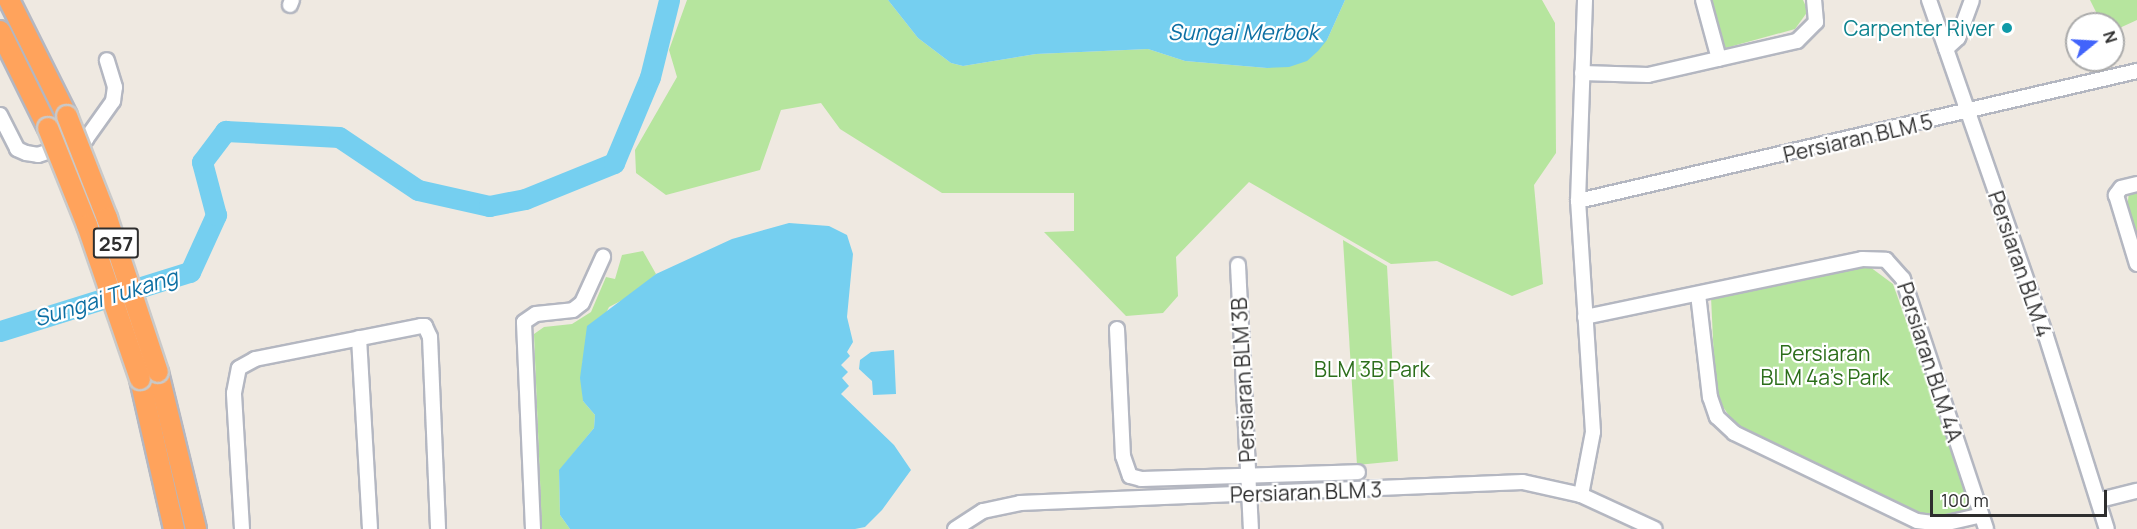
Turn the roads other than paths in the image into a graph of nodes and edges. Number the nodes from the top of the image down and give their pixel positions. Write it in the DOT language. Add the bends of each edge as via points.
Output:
graph roads {
  1 [pos="9,0"];
  2 [pos="1585,0"];
  3 [pos="1703,0"];
  4 [pos="1814,0"];
  5 [pos="1929,0"];
  6 [pos="1972,0"];
  7 [pos="0,31"];
  8 [pos="1946,49"];
  9 [pos="1719,59"];
  10 [pos="106,60"];
  11 [pos="2137,71"];
  12 [pos="1582,73"];
  13 [pos="1967,111"];
  14 [pos="0,115"];
  15 [pos="2137,184"];
  16 [pos="1578,201"];
  17 [pos="603,257"];
  18 [pos="2137,264"];
  19 [pos="1238,265"];
  20 [pos="1698,294"];
  21 [pos="1585,317"];
  22 [pos="1117,329"];
  23 [pos="359,338"];
  24 [pos="149,375"];
  25 [pos="1358,472"];
  26 [pos="1248,475"];
  27 [pos="2137,491"];
  28 [pos="1249,494"];
  29 [pos="1581,495"];
  30 [pos="2100,500"];
  31 [pos="1983,522"];
  32 [pos="174,529"];
  33 [pos="196,529"];
  34 [pos="242,529"];
  35 [pos="370,529"];
  36 [pos="438,529"];
  37 [pos="533,529"];
  38 [pos="955,529"];
  39 [pos="1251,529"];
  40 [pos="1655,529"];
  41 [pos="2107,529"];
  1 -- 24 [label="highway, 257, bridge" via="67,116 111,229"];
  2 -- 12 [label="street"];
  3 -- 9 [label="street"];
  4 -- 9 [label="street" via="1816,22 1805,36"];
  5 -- 8 [label="street, Persiaran BLM 4"];
  6 -- 8 [label="street" via="1958,38"];
  7 -- 24 [label="highway, 257, bridge" via="48,128"];
  8 -- 13 [label="street, Persiaran BLM 4"];
  9 -- 12 [label="street" via="1648,75"];
  10 -- 14 [label="street" via="115,87 113,101 86,139 38,155 26,153 17,149"];
  11 -- 13 [label="street, Persiaran BLM 5"];
  12 -- 16 [label="street"];
  13 -- 16 [label="street, Persiaran BLM 5"];
  13 -- 30 [label="street, Persiaran BLM 4"];
  15 -- 18 [label="street" via="2121,188 2116,195"];
  16 -- 21 [label="street"];
  17 -- 37 [label="street" via="582,303 573,310 536,314 525,322"];
  19 -- 26 [label="street, Persiaran BLM 3B"];
  20 -- 21 [label="street, Persiaran BLM 4A"];
  20 -- 31 [label="street, Persiaran BLM 4A" via="1710,397 1717,417 1734,433 1917,522"];
  20 -- 31 [label="street, Persiaran BLM 4A" via="1862,259 1876,258 1893,265 1903,279"];
  21 -- 29 [label="street" via="1593,432"];
  22 -- 26 [label="street" via="1123,456 1130,476 1141,479"];
  23 -- 34 [label="street" via="255,359 238,368 234,393"];
  23 -- 35 [label="street"];
  23 -- 36 [label="street" via="421,326 429,330"];
  24 -- 32 [label="highway, 257"];
  24 -- 33 [label="highway, 257"];
  25 -- 26 [label="street"];
  26 -- 28 [label="street, Persiaran BLM 3B"];
  27 -- 30 [label="street"];
  28 -- 29 [label="street, Persiaran BLM 3" via="1523,482"];
  28 -- 38 [label="street, Persiaran BLM 3" via="1020,503 975,514"];
  28 -- 39 [label="street, Persiaran BLM 3B"];
  29 -- 40 [label="street, Persiaran BLM 3"];
  30 -- 41 [label="street, Persiaran BLM 4"];
}
